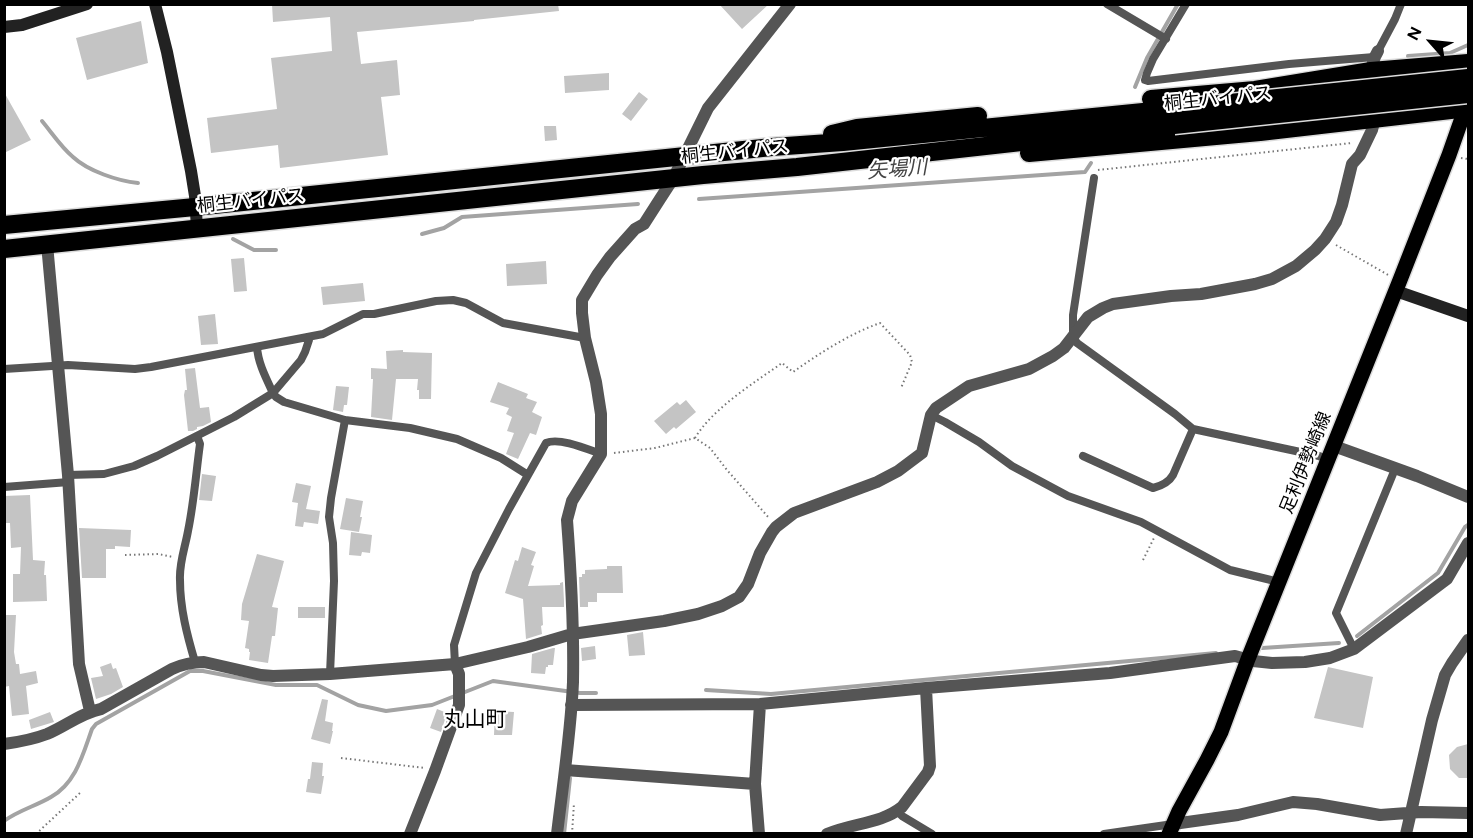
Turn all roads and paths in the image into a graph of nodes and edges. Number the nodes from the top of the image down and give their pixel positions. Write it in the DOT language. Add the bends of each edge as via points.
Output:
graph roads {
  1 [pos="87,4"];
  2 [pos="155,4"];
  3 [pos="790,4"];
  4 [pos="1107,4"];
  5 [pos="1186,4"];
  6 [pos="1401,4"];
  7 [pos="4,27"];
  8 [pos="1166,39"];
  9 [pos="1374,60"];
  10 [pos="1468,63"];
  11 [pos="1290,74"];
  12 [pos="1468,78"];
  13 [pos="1468,103"];
  14 [pos="1173,117"];
  15 [pos="1375,118"];
  16 [pos="1366,142"];
  17 [pos="772,147"];
  18 [pos="684,156"];
  19 [pos="797,167"];
  20 [pos="1094,178"];
  21 [pos="673,179"];
  22 [pos="195,207"];
  23 [pos="4,225"];
  24 [pos="197,228"];
  25 [pos="1325,239"];
  26 [pos="47,244"];
  27 [pos="4,249"];
  28 [pos="1398,286"];
  29 [pos="1468,316"];
  30 [pos="310,337"];
  31 [pos="1073,337"];
  32 [pos="585,338"];
  33 [pos="258,346"];
  34 [pos="58,365"];
  35 [pos="4,369"];
  36 [pos="901,388"];
  37 [pos="273,393"];
  38 [pos="931,415"];
  39 [pos="345,420"];
  40 [pos="1193,429"];
  41 [pos="197,436"];
  42 [pos="694,438"];
  43 [pos="1331,453"];
  44 [pos="601,454"];
  45 [pos="1083,456"];
  46 [pos="1395,469"];
  47 [pos="528,475"];
  48 [pos="69,478"];
  49 [pos="4,488"];
  50 [pos="1468,497"];
  51 [pos="776,527"];
  52 [pos="1158,531"];
  53 [pos="1468,543"];
  54 [pos="125,555"];
  55 [pos="181,559"];
  56 [pos="1143,560"];
  57 [pos="1279,582"];
  58 [pos="572,634"];
  59 [pos="1468,640"];
  60 [pos="1354,649"];
  61 [pos="1248,659"];
  62 [pos="195,662"];
  63 [pos="455,664"];
  64 [pos="330,674"];
  65 [pos="926,687"];
  66 [pos="571,701"];
  67 [pos="760,704"];
  68 [pos="90,711"];
  69 [pos="4,744"];
  70 [pos="341,758"];
  71 [pos="565,770"];
  72 [pos="435,771"];
  73 [pos="755,784"];
  74 [pos="80,793"];
  75 [pos="897,811"];
  76 [pos="1468,813"];
  77 [pos="1410,814"];
  78 [pos="1171,829"];
  79 [pos="36,834"];
  80 [pos="410,834"];
  81 [pos="557,834"];
  82 [pos="759,834"];
  83 [pos="827,834"];
  84 [pos="932,834"];
  85 [pos="1104,834"];
  86 [pos="1406,834"];
  1 -- 7 [label="street"];
  2 -- 22 [label="street" via="189,160"];
  3 -- 18 [label="street" via="708,108"];
  4 -- 8 [label="lane"];
  5 -- 8 [label="lane"];
  6 -- 9 [label="lane"];
  8 -- 11 [label="lane" via="1145,80"];
  9 -- 10 [label="highway"];
  9 -- 11 [label="highway"];
  9 -- 15 [label="street"];
  11 -- 17 [label="highway" via="1255,90 857,128"];
  12 -- 14 [label="highway, 桐生バイパス, bridge"];
  13 -- 14 [label="highway, 桐生バイパス, bridge"];
  13 -- 15 [label="highway"];
  13 -- 28 [label="main road, 足利伊勢崎線"];
  14 -- 17 [label="highway, 桐生バイパス"];
  14 -- 19 [label="highway, 桐生バイパス"];
  15 -- 16 [label="street"];
  15 -- 19 [label="highway" via="849,172"];
  16 -- 20 [label="path" via="1098,170"];
  16 -- 25 [label="street" via="1352,164 1336,222"];
  17 -- 18 [label="highway, 桐生バイパス"];
  18 -- 21 [label="street"];
  18 -- 22 [label="highway, 桐生バイパス"];
  19 -- 21 [label="highway, 桐生バイパス"];
  20 -- 31 [label="lane"];
  21 -- 24 [label="highway, 桐生バイパス"];
  21 -- 32 [label="street" via="644,224 610,257 588,289 582,300"];
  22 -- 23 [label="highway, 桐生バイパス"];
  22 -- 24 [label="street"];
  24 -- 26 [label="highway, 桐生バイパス"];
  25 -- 28 [label="path"];
  25 -- 31 [label="street" via="1296,266 1272,279 1201,294 1113,304 1088,317"];
  26 -- 27 [label="highway, 桐生バイパス"];
  26 -- 34 [label="street"];
  28 -- 29 [label="street"];
  28 -- 43 [label="main road, 足利伊勢崎線"];
  30 -- 32 [label="lane" via="363,314 453,300 503,323"];
  30 -- 33 [label="lane"];
  30 -- 37 [label="lane" via="301,360"];
  31 -- 38 [label="street" via="1053,356 1029,369 969,386"];
  31 -- 40 [label="lane"];
  32 -- 44 [label="street" via="601,414"];
  33 -- 34 [label="lane" via="135,369"];
  33 -- 37 [label="lane" via="260,364"];
  34 -- 35 [label="lane"];
  34 -- 48 [label="street"];
  36 -- 42 [label="path" via="912,362 910,355 880,323 848,337 793,372 782,363 732,399"];
  37 -- 39 [label="lane" via="284,402"];
  37 -- 41 [label="lane"];
  38 -- 51 [label="street" via="922,453 898,471 794,513"];
  38 -- 52 [label="lane" via="1068,496"];
  39 -- 47 [label="lane" via="457,438"];
  39 -- 64 [label="lane" via="329,517 334,581"];
  40 -- 43 [label="lane" via="1318,456"];
  40 -- 45 [label="lane" via="1171,479 1153,488"];
  41 -- 48 [label="lane" via="118,471"];
  41 -- 55 [label="lane" via="200,444"];
  42 -- 44 [label="path" via="655,448"];
  42 -- 51 [label="path" via="710,448"];
  43 -- 46 [label="street"];
  43 -- 57 [label="main road, 足利伊勢崎線"];
  44 -- 47 [label="lane" via="551,440"];
  44 -- 58 [label="street" via="572,501 567,520"];
  46 -- 50 [label="street"];
  46 -- 60 [label="lane" via="1335,613"];
  47 -- 63 [label="lane" via="476,573 454,645"];
  48 -- 49 [label="lane"];
  48 -- 68 [label="street" via="79,664"];
  51 -- 58 [label="street" via="748,584 739,597 722,606 664,621"];
  52 -- 56 [label="path"];
  52 -- 57 [label="lane" via="1230,570"];
  53 -- 60 [label="street" via="1447,579"];
  54 -- 55 [label="path" via="158,554"];
  55 -- 62 [label="lane" via="180,598"];
  57 -- 61 [label="main road, 足利伊勢崎線"];
  58 -- 63 [label="street"];
  58 -- 66 [label="street"];
  59 -- 77 [label="street" via="1445,675"];
  60 -- 61 [label="street" via="1305,662"];
  61 -- 65 [label="street" via="1235,656 1110,673"];
  61 -- 78 [label="main road, 足利伊勢崎線" via="1221,732"];
  62 -- 64 [label="street" via="261,675"];
  62 -- 68 [label="street" via="182,664"];
  63 -- 64 [label="street"];
  63 -- 72 [label="street" via="459,674 459,705"];
  65 -- 67 [label="street"];
  65 -- 75 [label="street" via="930,766"];
  66 -- 67 [label="street"];
  66 -- 71 [label="street"];
  67 -- 73 [label="street"];
  68 -- 69 [label="street" via="49,733"];
  70 -- 72 [label="path"];
  71 -- 73 [label="street"];
  71 -- 81 [label="street"];
  72 -- 80 [label="street"];
  73 -- 82 [label="street"];
  74 -- 79 [label="path"];
  75 -- 83 [label="street"];
  75 -- 84 [label="lane"];
  76 -- 77 [label="street"];
  77 -- 78 [label="street" via="1380,815 1293,802"];
  77 -- 86 [label="street"];
  78 -- 85 [label="lane"];
}
